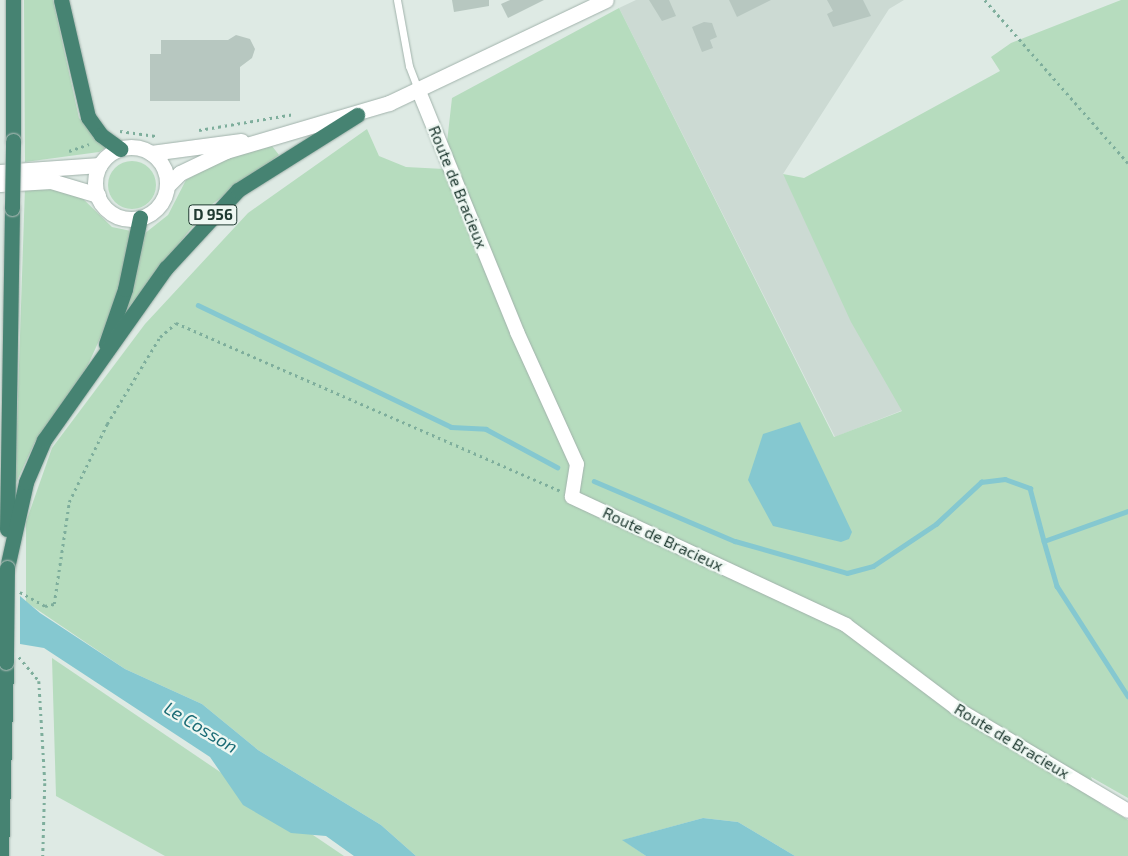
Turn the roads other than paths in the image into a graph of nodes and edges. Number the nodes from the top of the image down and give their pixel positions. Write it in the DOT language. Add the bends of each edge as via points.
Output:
graph roads {
  1 [pos="13,0"];
  2 [pos="61,0"];
  3 [pos="397,0"];
  4 [pos="606,0"];
  5 [pos="418,89"];
  6 [pos="357,115"];
  7 [pos="255,141"];
  8 [pos="120,149"];
  9 [pos="151,152"];
  10 [pos="100,165"];
  11 [pos="0,172"];
  12 [pos="0,184"];
  13 [pos="167,186"];
  14 [pos="98,195"];
  15 [pos="140,218"];
  16 [pos="103,353"];
  17 [pos="7,568"];
  18 [pos="1128,811"];
  19 [pos="1,856"];
  1 -- 17 [label="highway, D 956, bridge"];
  2 -- 8 [label="highway" via="84,102 101,136"];
  3 -- 5 [label="lane" via="409,66"];
  4 -- 5 [label="main road"];
  5 -- 6 [label="main road"];
  5 -- 18 [label="street, Route de Bracieux" via="517,332 577,464 572,497 784,595 858,635 936,693"];
  6 -- 7 [label="main road"];
  6 -- 16 [label="highway, D 956" via="238,190 166,268"];
  7 -- 9 [label="main road"];
  7 -- 13 [label="main road" via="202,161"];
  8 -- 9 [label="main road"];
  8 -- 10 [label="main road"];
  9 -- 13 [label="main road" via="164,167"];
  10 -- 11 [label="main road"];
  10 -- 14 [label="main road"];
  12 -- 14 [label="main road" via="51,181"];
  13 -- 15 [label="main road" via="159,206"];
  14 -- 15 [label="main road" via="110,212"];
  15 -- 16 [label="highway, D 956" via="125,290"];
  16 -- 17 [label="highway, D 956" via="34,460 16,517"];
  17 -- 19 [label="highway, D 956, bridge" via="11,659"];
}
